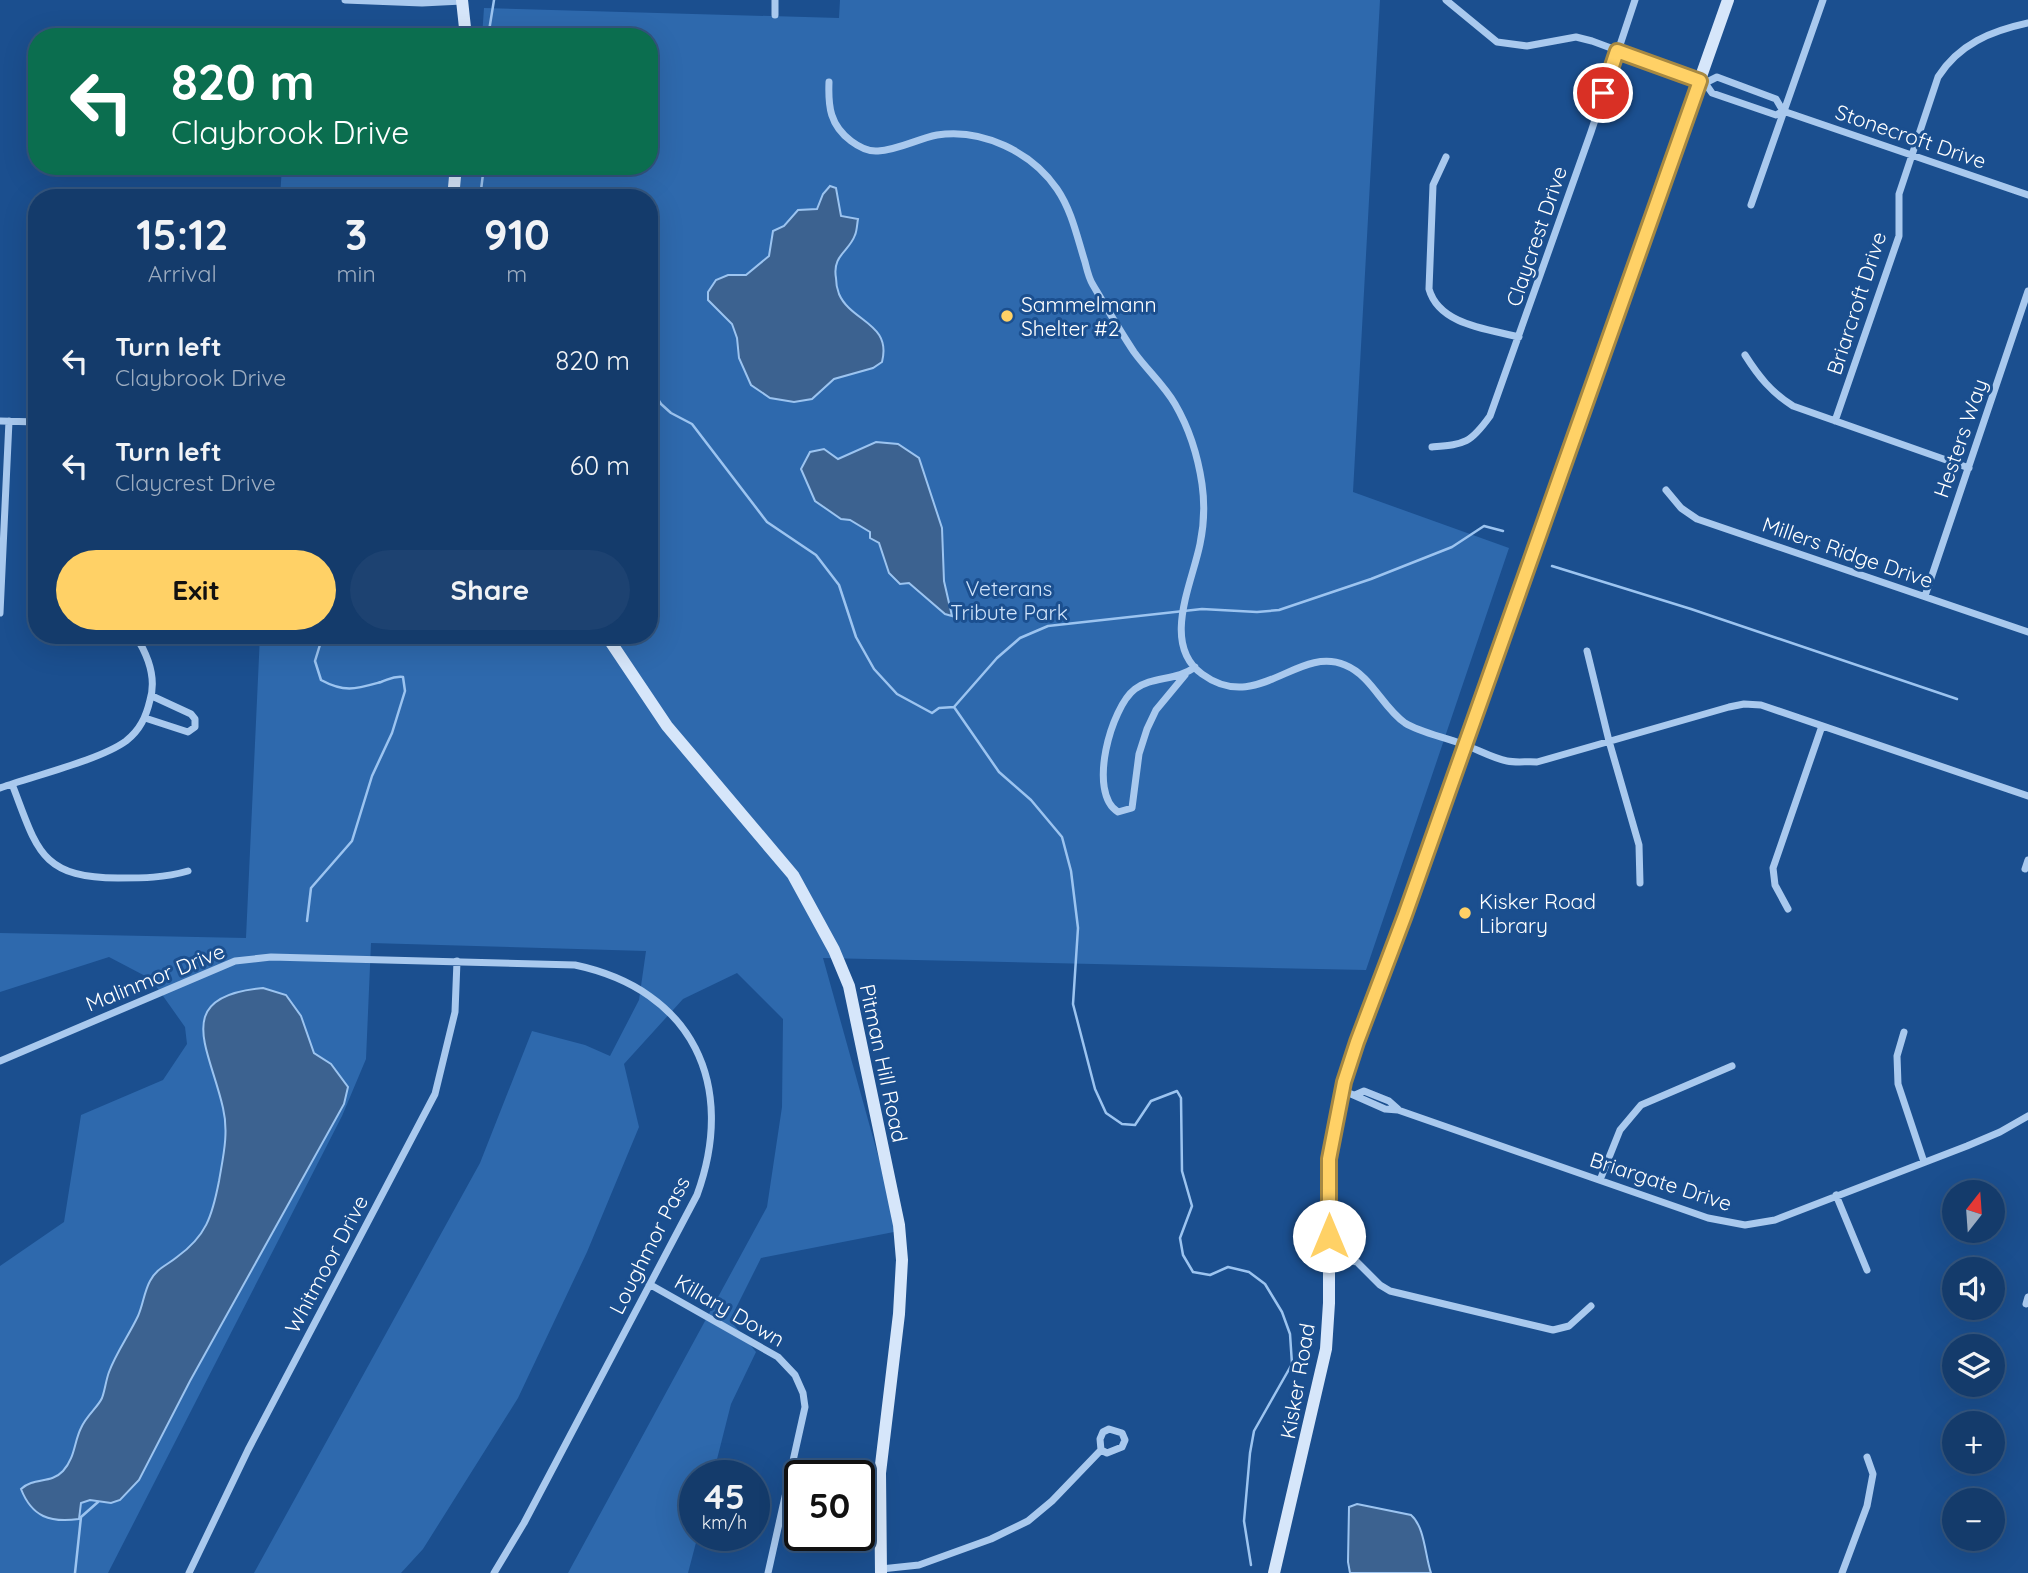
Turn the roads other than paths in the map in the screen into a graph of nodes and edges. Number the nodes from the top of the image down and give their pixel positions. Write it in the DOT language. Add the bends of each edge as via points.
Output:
graph roads {
  1 [pos="345,0"];
  2 [pos="775,0"];
  3 [pos="1446,0"];
  4 [pos="1635,0"];
  5 [pos="1728,0"];
  6 [pos="1823,0"];
  7 [pos="462,1"];
  8 [pos="775,15"];
  9 [pos="2028,23"];
  10 [pos="465,28"];
  11 [pos="1617,51"];
  12 [pos="829,82"];
  13 [pos="1703,82"];
  14 [pos="1783,111"];
  15 [pos="1912,154"];
  16 [pos="1446,157"];
  17 [pos="2028,195"];
  18 [pos="1751,205"];
  19 [pos="2028,291"];
  20 [pos="1519,337"];
  21 [pos="1745,355"];
  22 [pos="0,421"];
  23 [pos="9,421"];
  24 [pos="1835,421"];
  25 [pos="28,422"];
  26 [pos="1432,447"];
  27 [pos="1969,468"];
  28 [pos="1666,491"];
  29 [pos="1925,596"];
  30 [pos="0,613"];
  31 [pos="2028,632"];
  32 [pos="141,644"];
  33 [pos="612,644"];
  34 [pos="1587,651"];
  35 [pos="1195,667"];
  36 [pos="1185,675"];
  37 [pos="152,696"];
  38 [pos="145,718"];
  39 [pos="1822,726"];
  40 [pos="1609,741"];
  41 [pos="1464,744"];
  42 [pos="12,784"];
  43 [pos="0,788"];
  44 [pos="2028,796"];
  45 [pos="2028,860"];
  46 [pos="2025,869"];
  47 [pos="188,871"];
  48 [pos="1640,883"];
  49 [pos="1788,909"];
  50 [pos="457,961"];
  51 [pos="1905,1032"];
  52 [pos="0,1061"];
  53 [pos="1732,1066"];
  54 [pos="1349,1092"];
  55 [pos="2028,1116"];
  56 [pos="1924,1162"];
  57 [pos="1600,1180"];
  58 [pos="1836,1195"];
  59 [pos="1330,1256"];
  60 [pos="1867,1270"];
  61 [pos="649,1284"];
  62 [pos="1591,1306"];
  63 [pos="1101,1450"];
  64 [pos="1867,1457"];
  65 [pos="881,1571"];
  66 [pos="189,1573"];
  67 [pos="494,1573"];
  68 [pos="768,1573"];
  69 [pos="1274,1573"];
  70 [pos="1842,1573"];
  1 -- 7 [label="street"];
  2 -- 8 [label="street"];
  3 -- 11 [label="street" via="1497,42 1527,46 1576,37"];
  4 -- 11 [label="street, Claycrest Drive"];
  5 -- 13 [label="main road, Kisker Road"];
  6 -- 14 [label="street"];
  7 -- 10 [label="main road"];
  9 -- 15 [label="street, Briarcroft Drive" via="1989,35 1948,61 1938,77"];
  11 -- 13 [label="street"];
  11 -- 20 [label="street, Claycrest Drive"];
  12 -- 35 [label="street" via="834,124 865,150 878,151 939,135 975,136 1018,153 1049,177 1068,207 1092,284 1175,404 1197,458 1204,519 1180,639"];
  13 -- 14 [label="street, Stonecroft Drive" via="1712,93 1776,115"];
  13 -- 14 [label="street, Stonecroft Drive" via="1717,77 1776,99"];
  13 -- 41 [label="main road, Kisker Road"];
  14 -- 15 [label="street, Stonecroft Drive"];
  14 -- 18 [label="street"];
  15 -- 17 [label="street, Stonecroft Drive"];
  15 -- 24 [label="street, Briarcroft Drive" via="1899,194 1899,236"];
  16 -- 20 [label="street" via="1433,185 1432,299 1451,317"];
  19 -- 27 [label="street, Hesters Way"];
  20 -- 26 [label="street, Claycrest Drive" via="1489,416 1476,436 1457,445"];
  21 -- 24 [label="street" via="1775,395"];
  22 -- 23 [label="street"];
  23 -- 25 [label="street"];
  23 -- 30 [label="street"];
  24 -- 27 [label="street"];
  27 -- 29 [label="street, Hesters Way"];
  28 -- 29 [label="street, Millers Ridge Drive" via="1697,519"];
  29 -- 31 [label="street, Millers Ridge Drive"];
  32 -- 37 [label="street" via="151,667"];
  33 -- 65 [label="main road, Pitman Hill Road" via="667,726 793,875 849,986 899,1225 902,1260 880,1473"];
  34 -- 40 [label="street"];
  35 -- 36 [label="street"];
  35 -- 41 [label="street" via="1233,688 1252,686 1315,662 1344,664 1360,674 1407,724"];
  36 -- 36 [label="street" via="1134,689 1115,720 1106,744 1104,780 1107,800 1118,812 1132,808 1147,729 1156,710"];
  37 -- 38 [label="street"];
  37 -- 38 [label="street" via="191,714 195,727 188,732"];
  38 -- 42 [label="street" via="124,742"];
  39 -- 40 [label="street" via="1761,705 1744,704"];
  39 -- 44 [label="street"];
  39 -- 49 [label="street" via="1773,868"];
  40 -- 41 [label="street" via="1537,762 1507,761"];
  40 -- 48 [label="street" via="1639,845"];
  41 -- 54 [label="main road, Kisker Road" via="1357,1042"];
  42 -- 43 [label="street"];
  42 -- 47 [label="street" via="35,842 58,868 98,878 165,878"];
  45 -- 46 [label="street"];
  50 -- 52 [label="street, Malinmor Drive" via="271,957 235,961"];
  50 -- 61 [label="street, Loughmor Pass" via="575,965 609,975 638,987 676,1020 699,1052 711,1100 710,1154 697,1195"];
  50 -- 66 [label="street, Whitmoor Drive" via="454,1012 435,1094 248,1450"];
  51 -- 56 [label="street" via="1897,1056 1898,1084"];
  53 -- 57 [label="street" via="1641,1105 1620,1130"];
  54 -- 57 [label="street, Briargate Drive" via="1364,1091 1398,1110"];
  54 -- 59 [label="main road, Kisker Road" via="1329,1159"];
  55 -- 56 [label="street, Briargate Drive"];
  56 -- 58 [label="street, Briargate Drive"];
  57 -- 58 [label="street, Briargate Drive" via="1737,1224 1775,1220"];
  58 -- 60 [label="street"];
  59 -- 62 [label="street" via="1357,1262 1390,1291 1553,1330 1569,1326"];
  59 -- 69 [label="main road, Kisker Road" via="1326,1349"];
  61 -- 67 [label="street, Loughmor Pass"];
  61 -- 68 [label="street, Killary Down" via="779,1357 799,1383 805,1407"];
  63 -- 65 [label="street" via="1028,1521 919,1565"];
  64 -- 70 [label="street" via="1873,1474 1867,1506"];
}
